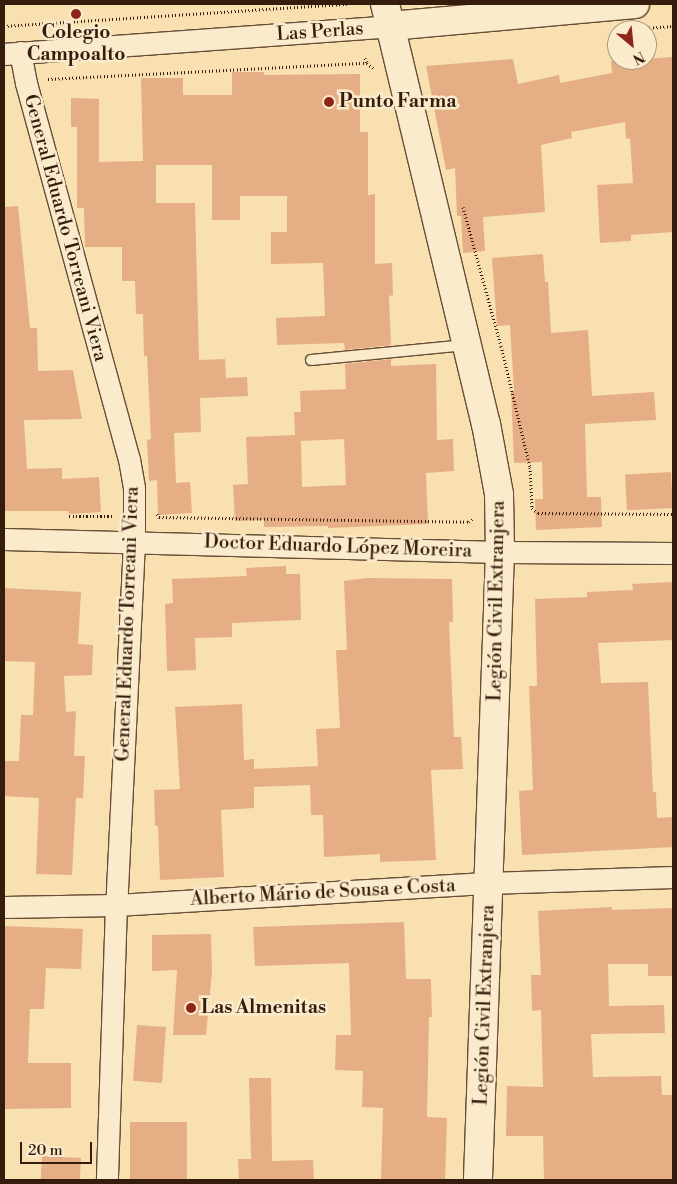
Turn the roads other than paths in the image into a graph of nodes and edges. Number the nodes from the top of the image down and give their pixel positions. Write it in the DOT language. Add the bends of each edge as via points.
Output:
graph roads {
  1 [pos="388,15"];
  2 [pos="636,16"];
  3 [pos="12,53"];
  4 [pos="467,345"];
  5 [pos="311,360"];
  6 [pos="4,539"];
  7 [pos="134,542"];
  8 [pos="500,552"];
  9 [pos="673,553"];
  10 [pos="673,877"];
  11 [pos="489,883"];
  12 [pos="116,905"];
  13 [pos="4,907"];
  14 [pos="107,1180"];
  15 [pos="478,1180"];
  1 -- 2 [label="street, Las Perlas"];
  1 -- 3 [label="street, Las Perlas" via="320,33"];
  1 -- 4 [label="street, Legión Civil Extranjera"];
  3 -- 7 [label="street, General Eduardo Torreani Viera" via="26,83 129,459 134,488"];
  4 -- 5 [label="lane"];
  4 -- 8 [label="street, Legión Civil Extranjera" via="499,494"];
  6 -- 7 [label="street, Doctor Eduardo López Moreira"];
  7 -- 8 [label="street, Doctor Eduardo López Moreira"];
  7 -- 12 [label="street, General Eduardo Torreani Viera"];
  8 -- 9 [label="street, Doctor Eduardo López Moreira"];
  8 -- 11 [label="street, Legión Civil Extranjera"];
  10 -- 11 [label="street, Alberto Mário de Sousa e Costa"];
  11 -- 12 [label="street, Alberto Mário de Sousa e Costa"];
  11 -- 15 [label="street, Legión Civil Extranjera"];
  12 -- 13 [label="street, Alberto Mário de Sousa e Costa"];
  12 -- 14 [label="street, General Eduardo Torreani Viera"];
}
